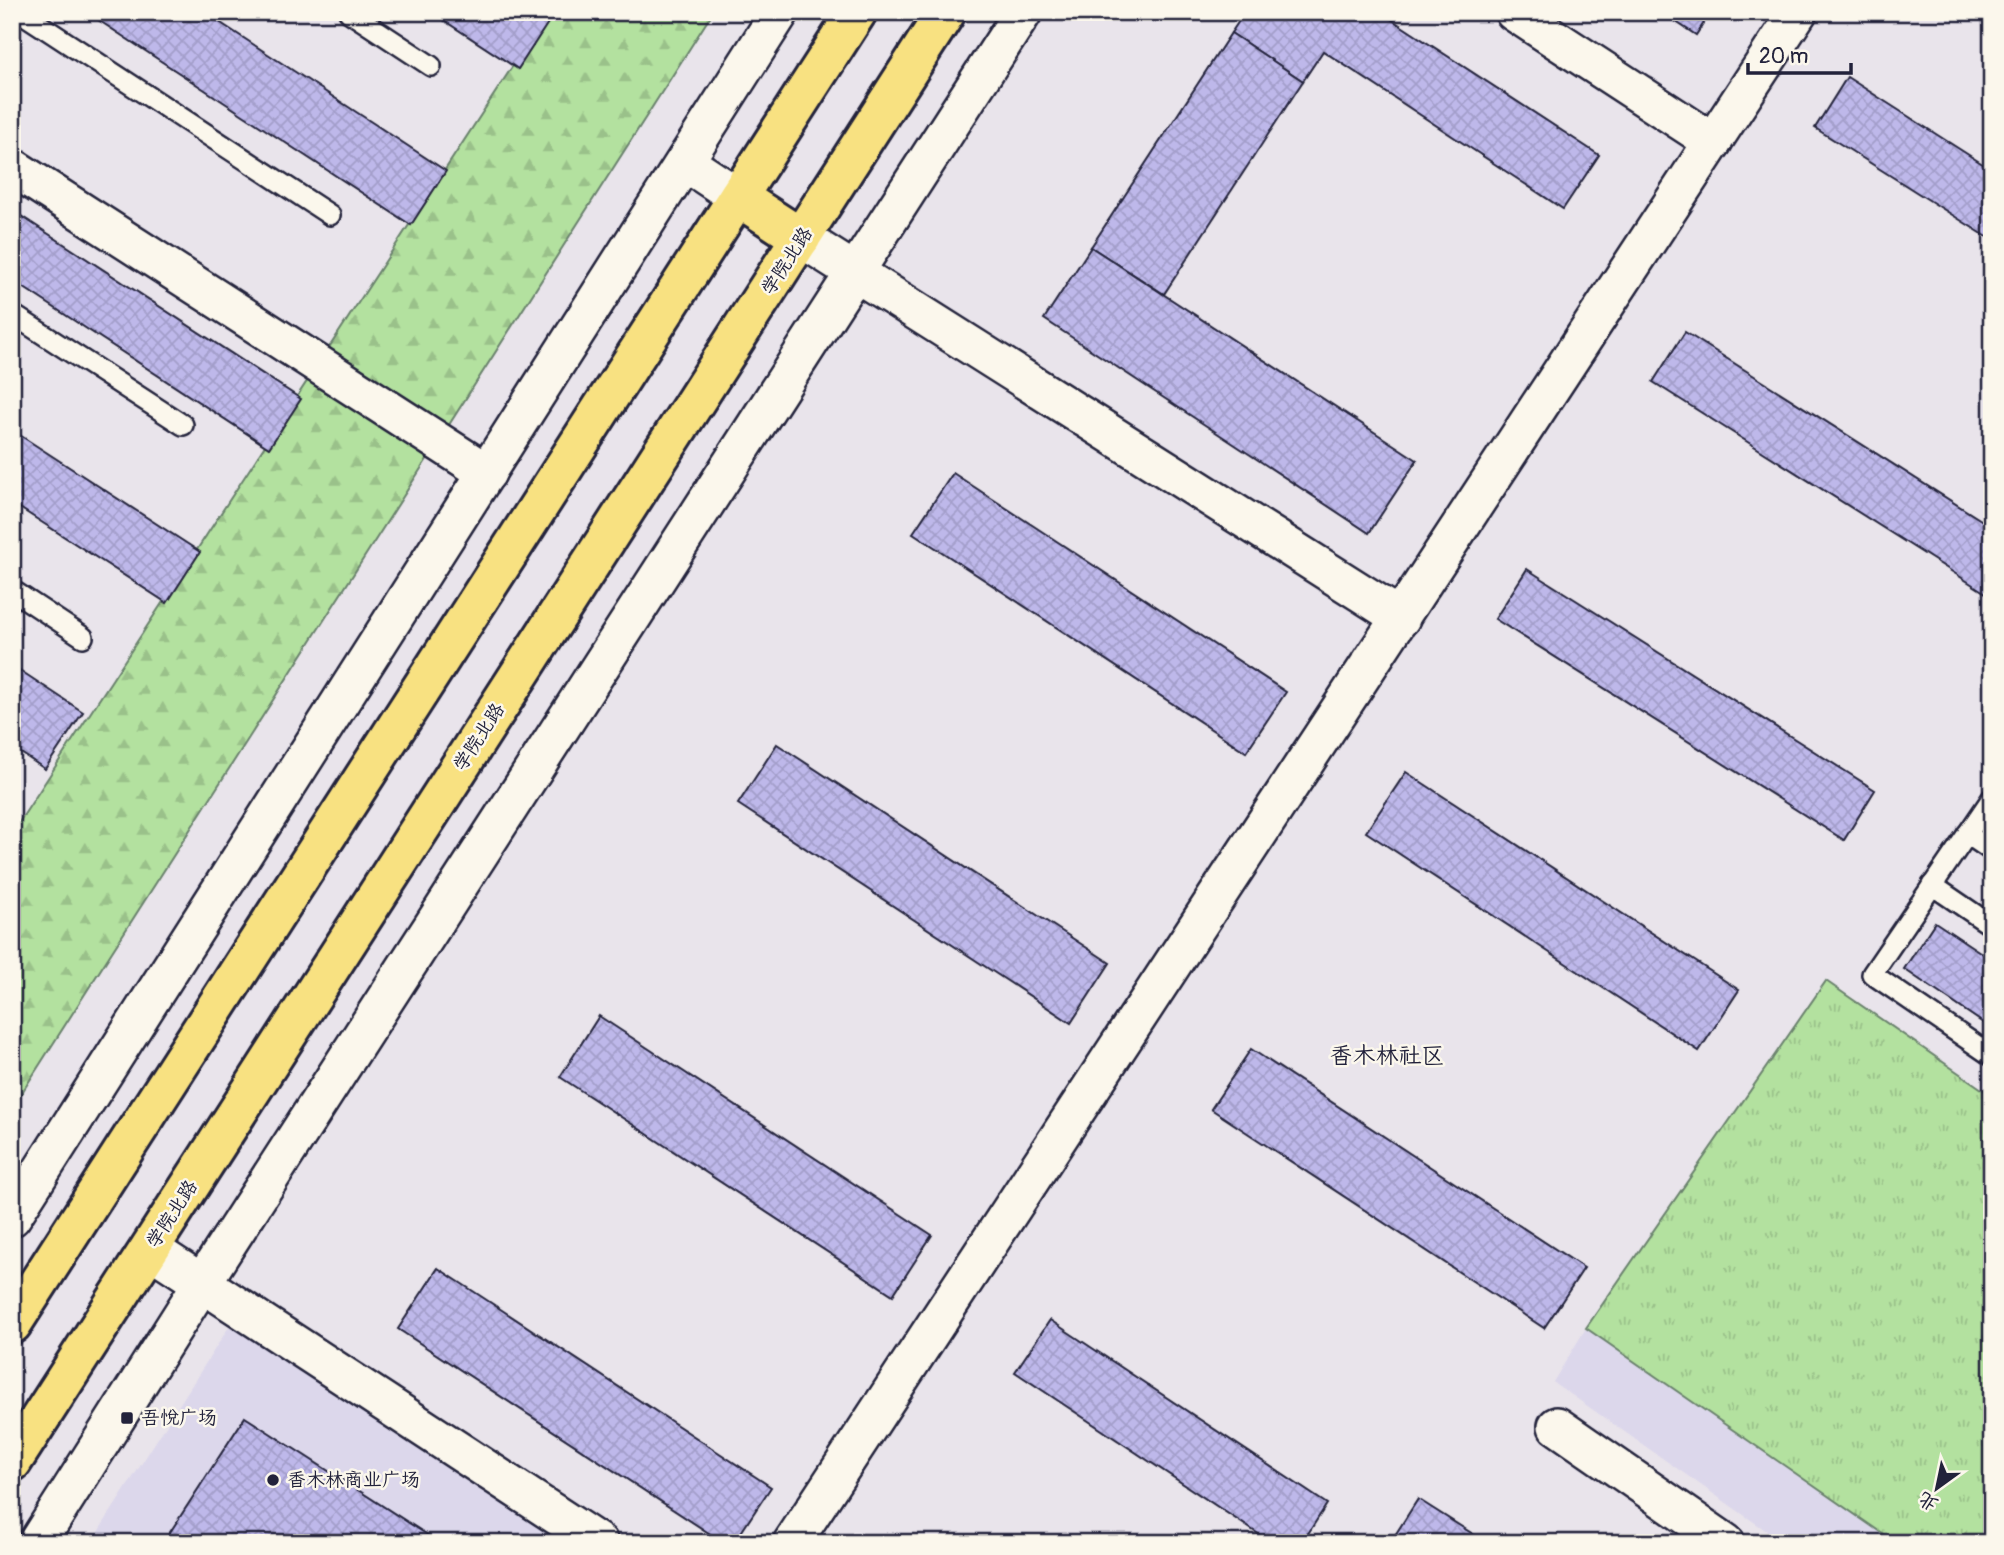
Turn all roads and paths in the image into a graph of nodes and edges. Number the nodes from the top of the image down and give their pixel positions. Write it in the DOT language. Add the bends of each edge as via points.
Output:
graph roads {
  1 [pos="20,12"];
  2 [pos="349,12"];
  3 [pos="780,12"];
  4 [pos="857,12"];
  5 [pos="946,12"];
  6 [pos="1023,12"];
  7 [pos="1514,12"];
  8 [pos="1798,12"];
  9 [pos="431,66"];
  10 [pos="1713,142"];
  11 [pos="685,162"];
  12 [pos="12,167"];
  13 [pos="738,197"];
  14 [pos="330,215"];
  15 [pos="801,238"];
  16 [pos="854,271"];
  17 [pos="12,314"];
  18 [pos="183,425"];
  19 [pos="487,473"];
  20 [pos="12,590"];
  21 [pos="1401,618"];
  22 [pos="83,637"];
  23 [pos="1992,798"];
  24 [pos="1967,834"];
  25 [pos="1992,851"];
  26 [pos="1932,885"];
  27 [pos="1992,926"];
  28 [pos="1992,1056"];
  29 [pos="12,1217"];
  30 [pos="149,1249"];
  31 [pos="202,1283"];
  32 [pos="12,1324"];
  33 [pos="1557,1426"];
  34 [pos="12,1462"];
  35 [pos="37,1543"];
  36 [pos="599,1543"];
  37 [pos="792,1543"];
  38 [pos="1726,1543"];
  1 -- 14 [label="lane"];
  2 -- 9 [label="lane"];
  3 -- 11 [label="street"];
  4 -- 13 [label="main road"];
  5 -- 15 [label="main road, 学院北路"];
  6 -- 16 [label="street"];
  7 -- 10 [label="street"];
  8 -- 10 [label="street"];
  10 -- 21 [label="street"];
  11 -- 13 [label="street"];
  11 -- 19 [label="street"];
  12 -- 19 [label="street"];
  13 -- 15 [label="main road"];
  13 -- 32 [label="main road"];
  15 -- 16 [label="street"];
  15 -- 30 [label="main road, 学院北路"];
  16 -- 21 [label="street"];
  16 -- 31 [label="street"];
  17 -- 18 [label="lane"];
  19 -- 29 [label="street"];
  20 -- 22 [label="lane"];
  21 -- 37 [label="street"];
  23 -- 24 [label="lane"];
  24 -- 25 [label="lane"];
  24 -- 26 [label="lane"];
  26 -- 27 [label="lane"];
  26 -- 28 [label="lane" via="1871,974"];
  30 -- 31 [label="street"];
  30 -- 34 [label="main road, 学院北路"];
  31 -- 35 [label="street"];
  31 -- 36 [label="street"];
  33 -- 38 [label="street"];
}
